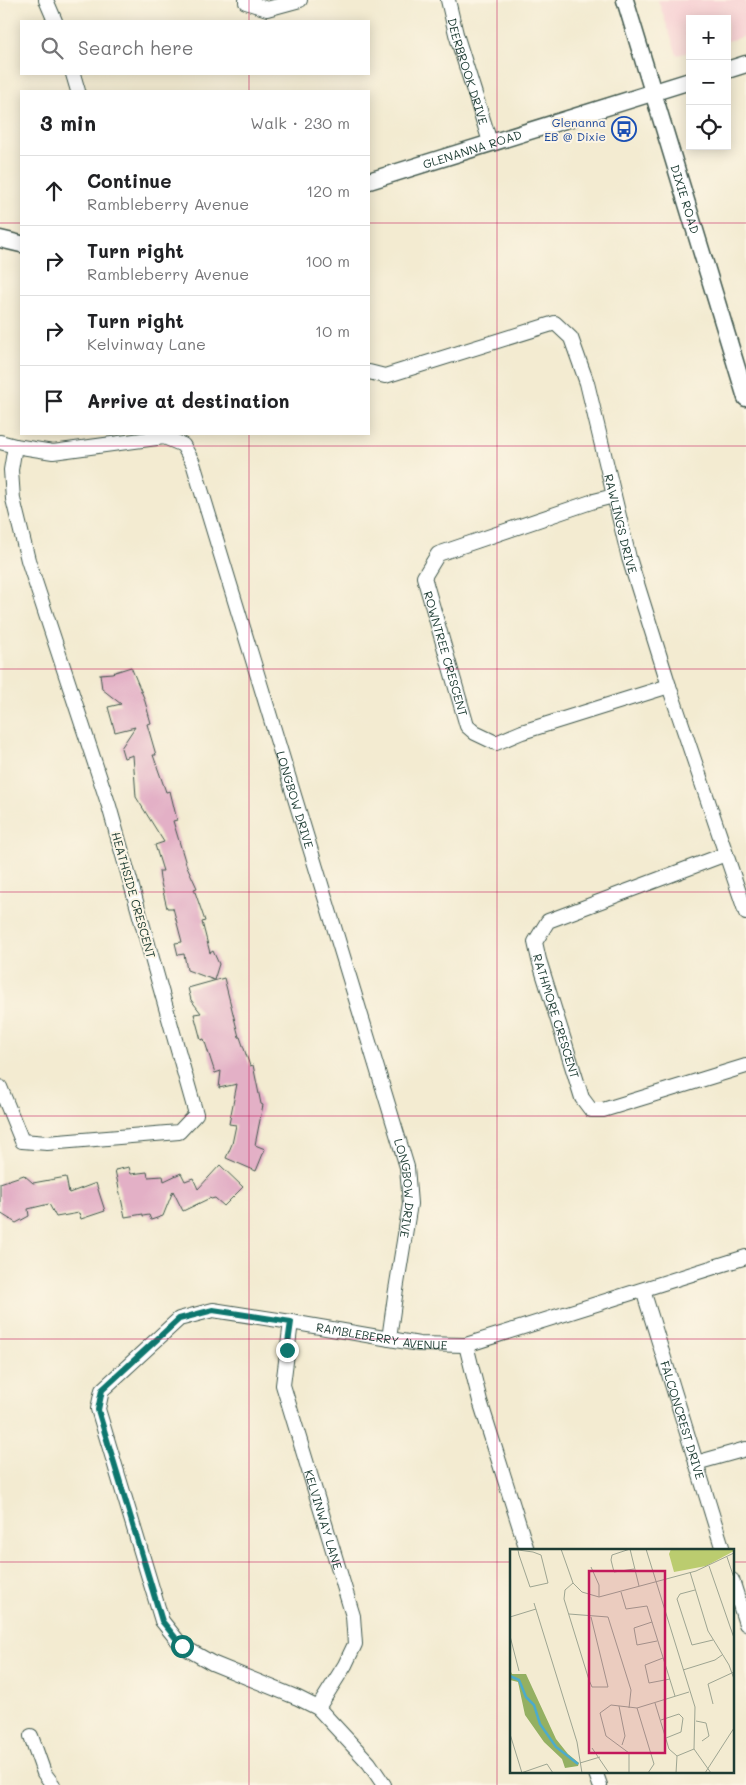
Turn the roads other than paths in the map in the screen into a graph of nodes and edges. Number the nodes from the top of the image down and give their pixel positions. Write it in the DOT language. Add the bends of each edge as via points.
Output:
graph roads {
  1 [pos="46,0"];
  2 [pos="246,0"];
  3 [pos="300,0"];
  4 [pos="448,0"];
  5 [pos="625,0"];
  6 [pos="55,20"];
  7 [pos="746,64"];
  8 [pos="731,69"];
  9 [pos="73,75"];
  10 [pos="686,82"];
  11 [pos="78,90"];
  12 [pos="653,93"];
  13 [pos="490,142"];
  14 [pos="370,181"];
  15 [pos="0,239"];
  16 [pos="20,244"];
  17 [pos="370,372"];
  18 [pos="746,398"];
  19 [pos="0,442"];
  20 [pos="15,446"];
  21 [pos="614,496"];
  22 [pos="669,686"];
  23 [pos="726,854"];
  24 [pos="746,913"];
  25 [pos="746,1066"];
  26 [pos="0,1087"];
  27 [pos="746,1258"];
  28 [pos="643,1290"];
  29 [pos="291,1322"];
  30 [pos="390,1339"];
  31 [pos="466,1345"];
  32 [pos="746,1449"];
  33 [pos="696,1464"];
  34 [pos="526,1549"];
  35 [pos="723,1549"];
  36 [pos="734,1586"];
  37 [pos="746,1624"];
  38 [pos="318,1708"];
  39 [pos="31,1736"];
  40 [pos="595,1772"];
  41 [pos="53,1785"];
  42 [pos="384,1785"];
  43 [pos="600,1785"];
  1 -- 6 [label="street"];
  2 -- 3 [label="street" via="267,9"];
  4 -- 13 [label="street, DEERBROOK DRIVE"];
  5 -- 12 [label="street, DIXIE ROAD"];
  7 -- 8 [label="street"];
  9 -- 11 [label="street"];
  10 -- 12 [label="street, GLENANNA ROAD"];
  12 -- 13 [label="street, GLENANNA ROAD"];
  12 -- 18 [label="street, DIXIE ROAD"];
  13 -- 14 [label="street, GLENANNA ROAD"];
  15 -- 16 [label="street"];
  17 -- 21 [label="street, RAWLINGS DRIVE" via="385,376 555,323 571,338 587,383"];
  19 -- 20 [label="street, LONGBOW DRIVE"];
  20 -- 26 [label="street, HEATHSIDE CRESCENT" via="11,470 12,499 28,560 109,806 196,1114 179,1132 22,1141"];
  20 -- 30 [label="street, LONGBOW DRIVE" via="53,452 164,437 183,445 193,463 407,1167 410,1204"];
  21 -- 22 [label="street, RAWLINGS DRIVE" via="629,558"];
  21 -- 22 [label="street, ROWNTREE CRESCENT" via="438,554 424,577 467,726 496,743"];
  22 -- 23 [label="street, RAWLINGS DRIVE"];
  23 -- 24 [label="street, RAWLINGS DRIVE"];
  23 -- 25 [label="street, RATHMORE CRESCENT" via="548,920 536,942 582,1098 590,1110 603,1110"];
  27 -- 28 [label="street, RAMBLEBERRY AVENUE"];
  28 -- 31 [label="street, RAMBLEBERRY AVENUE"];
  28 -- 33 [label="street, FALCONCREST DRIVE"];
  29 -- 30 [label="street, RAMBLEBERRY AVENUE"];
  29 -- 38 [label="street, KELVINWAY LANE" via="284,1385 353,1616 355,1644"];
  29 -- 38 [label="street, RAMBLEBERRY AVENUE" via="213,1310 179,1319 102,1390 98,1410 162,1621 182,1646 212,1663"];
  30 -- 31 [label="street, RAMBLEBERRY AVENUE" via="419,1344"];
  31 -- 34 [label="street"];
  32 -- 33 [label="street"];
  33 -- 35 [label="street, FALCONCREST DRIVE"];
  36 -- 37 [label="street"];
  38 -- 42 [label="street, RAMBLEBERRY AVENUE" via="369,1763"];
  39 -- 41 [label="street" via="44,1773"];
  40 -- 43 [label="street"];
}
